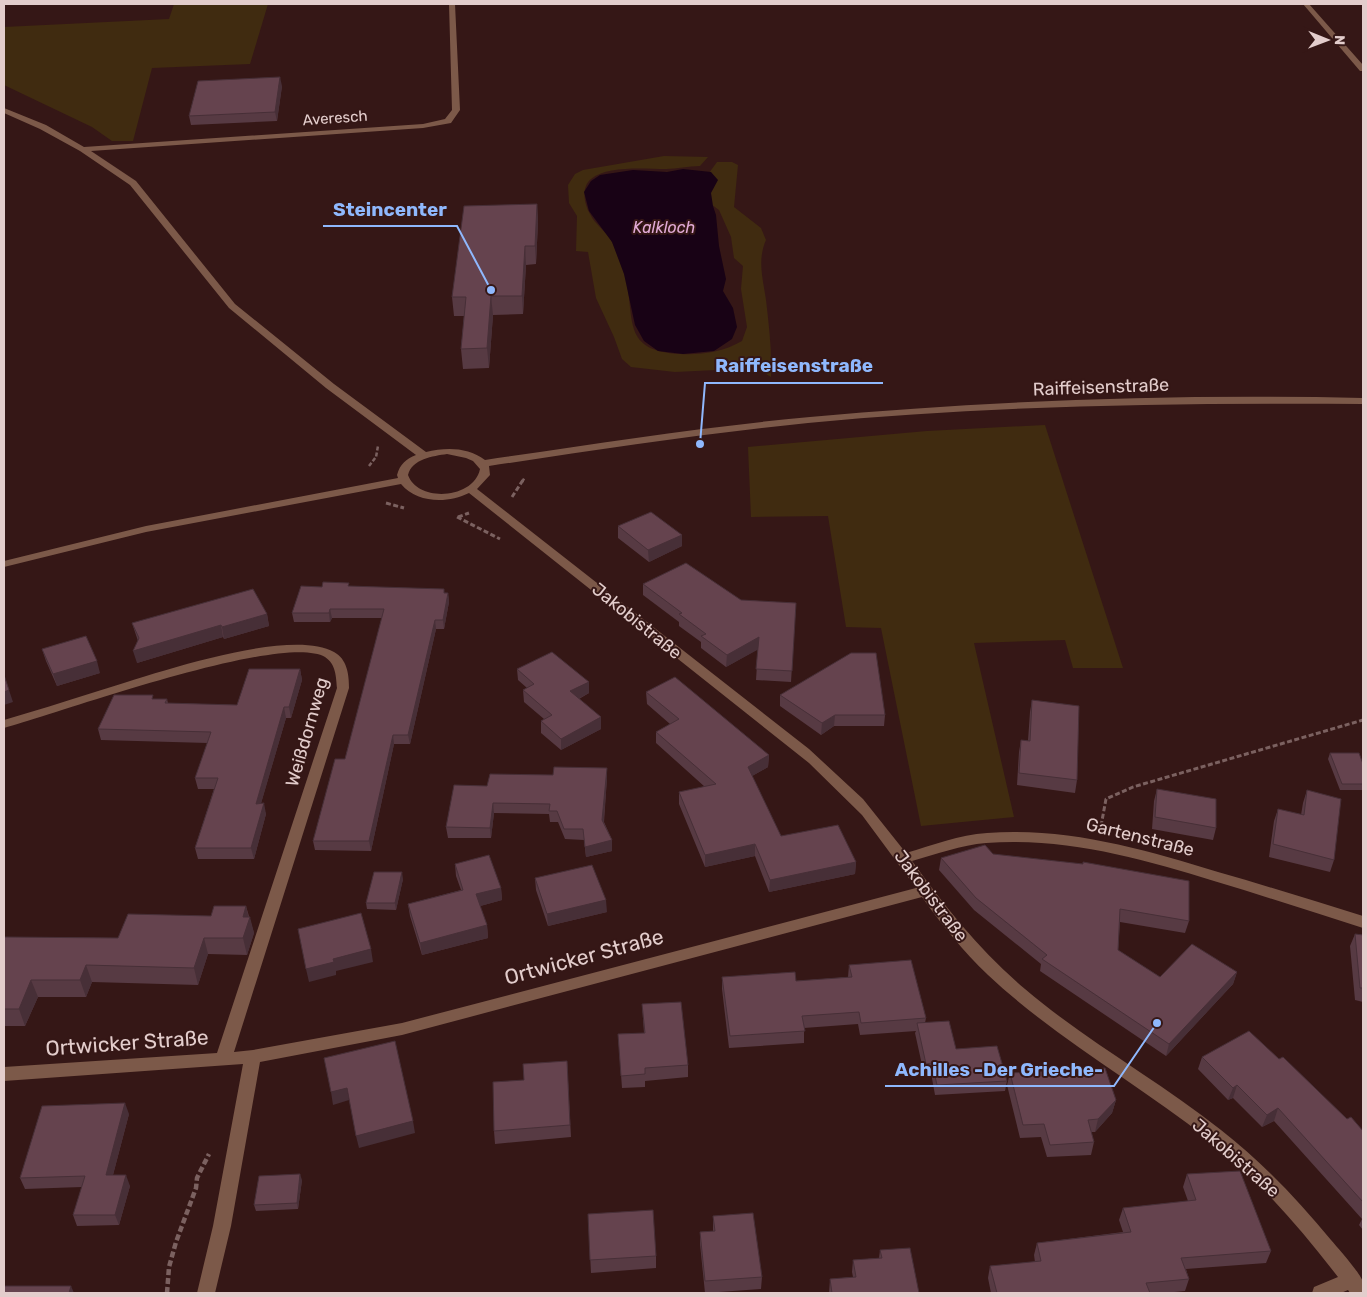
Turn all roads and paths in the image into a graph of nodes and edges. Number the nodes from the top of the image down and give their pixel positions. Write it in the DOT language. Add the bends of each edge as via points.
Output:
graph roads {
  1 [pos="452,4"];
  2 [pos="1306,4"];
  3 [pos="1363,70"];
  4 [pos="4,110"];
  5 [pos="83,149"];
  6 [pos="1363,401"];
  7 [pos="399,438"];
  8 [pos="423,455"];
  9 [pos="526,457"];
  10 [pos="483,464"];
  11 [pos="403,480"];
  12 [pos="360,488"];
  13 [pos="472,488"];
  14 [pos="492,506"];
  15 [pos="410,510"];
  16 [pos="449,513"];
  17 [pos="504,540"];
  18 [pos="4,564"];
  19 [pos="1363,720"];
  20 [pos="4,724"];
  21 [pos="1100,844"];
  22 [pos="902,859"];
  23 [pos="925,891"];
  24 [pos="1363,922"];
  25 [pos="253,1057"];
  26 [pos="223,1060"];
  27 [pos="4,1074"];
  28 [pos="239,1132"];
  29 [pos="1356,1286"];
  30 [pos="167,1293"];
  31 [pos="206,1293"];
  32 [pos="1322,1293"];
  1 -- 5 [label="street, Averesch" via="456,110 448,121 423,126"];
  2 -- 3 [label="street"];
  4 -- 5 [label="street"];
  5 -- 7 [label="street" via="133,183 232,306"];
  6 -- 9 [label="street, Raiffeisenstraße" via="1107,403 911,412 746,427"];
  7 -- 8 [label="street"];
  7 -- 12 [label="path" via="376,446 376,457 370,466 354,473"];
  8 -- 10 [label="street" via="458,452 477,458"];
  8 -- 11 [label="street" via="406,467"];
  9 -- 10 [label="street, Raiffeisenstraße"];
  9 -- 14 [label="path" via="532,472 523,479 511,498"];
  10 -- 13 [label="street" via="484,477"];
  11 -- 12 [label="street"];
  11 -- 13 [label="street" via="419,493 432,496 453,495"];
  12 -- 15 [label="path" via="365,503 386,503"];
  12 -- 18 [label="street" via="146,529"];
  13 -- 14 [label="street, Jakobistraße"];
  14 -- 22 [label="street, Jakobistraße" via="804,752 841,784 874,820"];
  16 -- 17 [label="path"];
  19 -- 21 [label="path" via="1133,787 1106,799"];
  20 -- 26 [label="street, Weißdornweg" via="210,662 311,649 327,653 339,662 343,688"];
  21 -- 22 [label="street, Gartenstraße" via="1048,838 985,838 955,843"];
  21 -- 24 [label="street, Gartenstraße" via="1177,864"];
  22 -- 23 [label="street, Jakobistraße"];
  23 -- 25 [label="street, Ortwicker Straße" via="402,1029"];
  23 -- 29 [label="street, Jakobistraße" via="956,932 1008,984 1222,1142 1264,1180 1311,1228"];
  25 -- 26 [label="street, Ortwicker Straße"];
  25 -- 28 [label="street"];
  26 -- 27 [label="street, Ortwicker Straße"];
  28 -- 30 [label="path" via="212,1148 197,1178 169,1268"];
  28 -- 31 [label="street"];
  29 -- 32 [label="street"];
}
